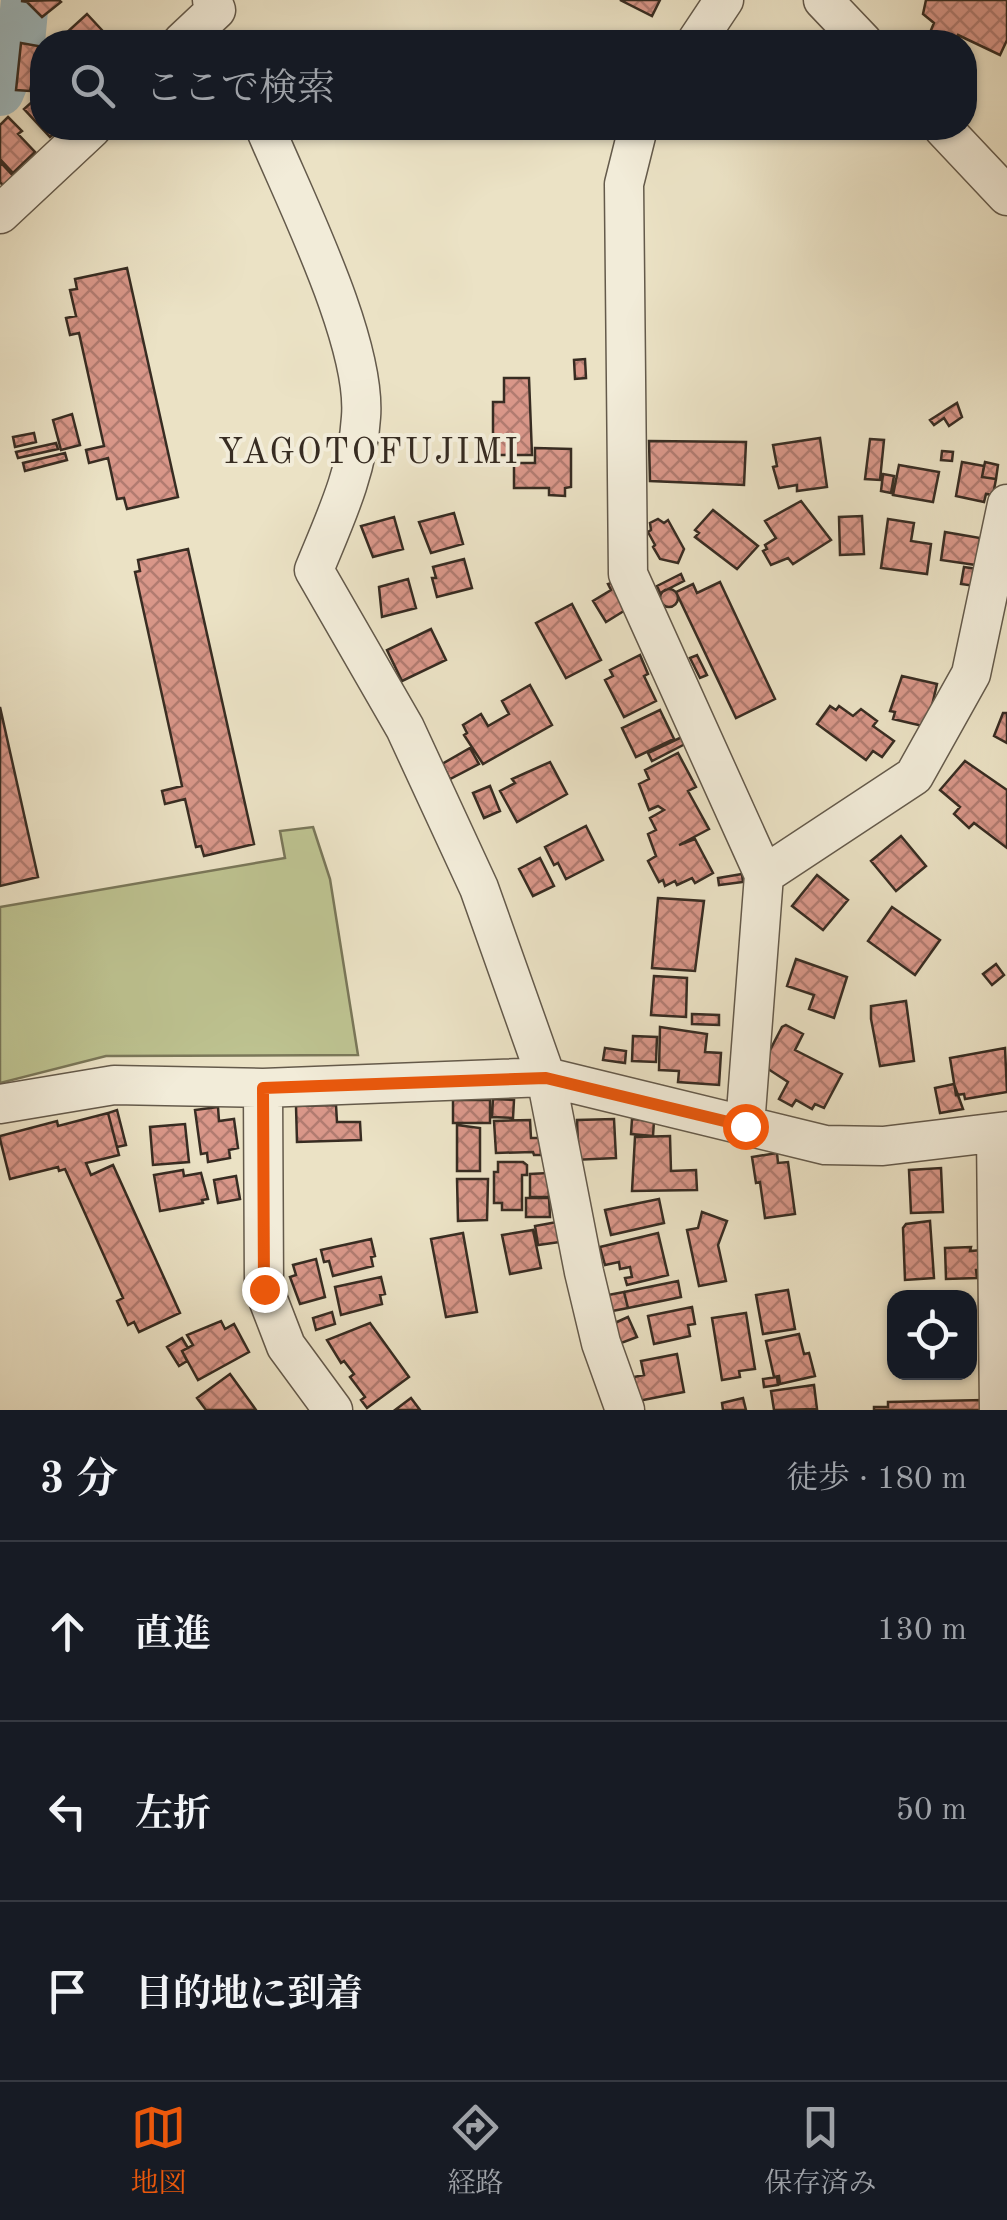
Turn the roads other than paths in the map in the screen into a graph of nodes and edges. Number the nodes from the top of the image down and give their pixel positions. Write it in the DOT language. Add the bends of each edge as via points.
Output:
graph roads {
  1 [pos="724,0"];
  2 [pos="823,0"];
  3 [pos="220,13"];
  4 [pos="198,30"];
  5 [pos="704,30"];
  6 [pos="852,30"];
  7 [pos="79,140"];
  8 [pos="270,140"];
  9 [pos="635,140"];
  10 [pos="954,140"];
  11 [pos="1007,196"];
  12 [pos="0,214"];
  13 [pos="1007,504"];
  14 [pos="764,875"];
  15 [pos="546,1078"];
  16 [pos="263,1088"];
  17 [pos="0,1104"];
  18 [pos="745,1126"];
  19 [pos="1001,1132"];
  20 [pos="333,1410"];
  21 [pos="624,1410"];
  22 [pos="999,1410"];
  1 -- 5 [label="street"];
  2 -- 6 [label="street"];
  3 -- 4 [label="street"];
  7 -- 12 [label="street"];
  8 -- 15 [label="street" via="354,356 362,416 346,493 314,570 404,728 479,888"];
  9 -- 14 [label="street" via="624,184 628,574"];
  10 -- 11 [label="street"];
  13 -- 14 [label="street" via="971,674 914,776"];
  14 -- 18 [label="street"];
  15 -- 16 [label="street"];
  15 -- 18 [label="street"];
  15 -- 21 [label="street" via="600,1343"];
  16 -- 17 [label="street" via="114,1085"];
  16 -- 20 [label="street" via="264,1289 286,1346"];
  18 -- 19 [label="street" via="826,1146"];
  19 -- 22 [label="street"];
}
